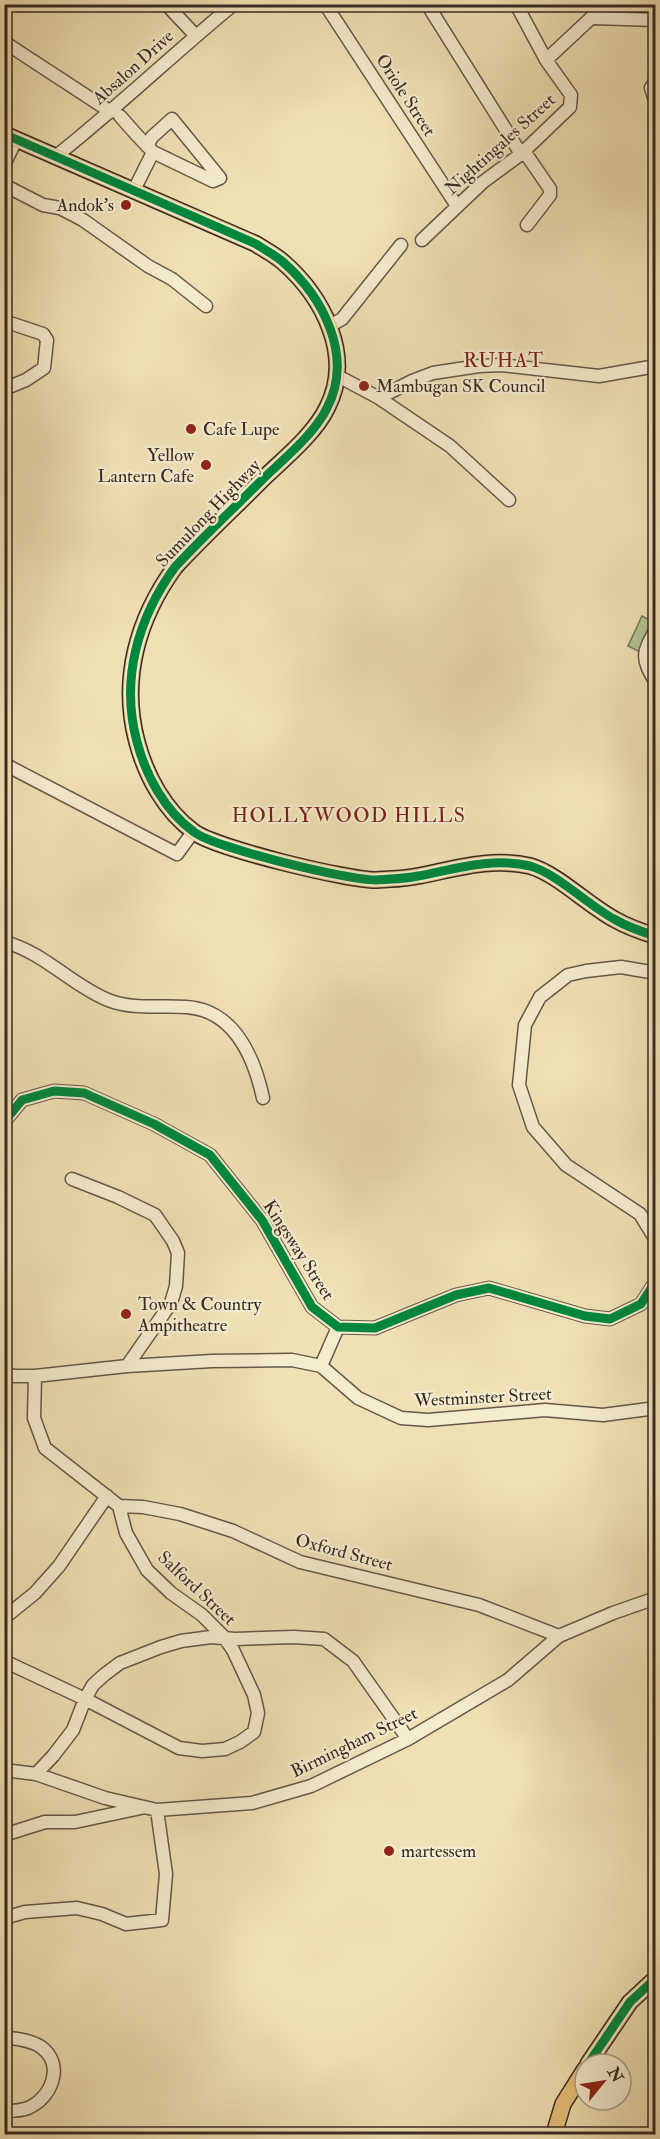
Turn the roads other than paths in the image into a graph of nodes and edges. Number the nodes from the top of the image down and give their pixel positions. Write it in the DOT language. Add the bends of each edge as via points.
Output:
graph roads {
  1 [pos="166,4"];
  2 [pos="234,4"];
  3 [pos="325,4"];
  4 [pos="428,4"];
  5 [pos="516,4"];
  6 [pos="606,4"];
  7 [pos="594,18"];
  8 [pos="656,20"];
  9 [pos="196,36"];
  10 [pos="4,42"];
  11 [pos="546,60"];
  12 [pos="656,80"];
  13 [pos="656,103"];
  14 [pos="116,114"];
  15 [pos="10,137"];
  16 [pos="150,149"];
  17 [pos="522,153"];
  18 [pos="56,157"];
  19 [pos="4,165"];
  20 [pos="4,185"];
  21 [pos="134,190"];
  22 [pos="457,206"];
  23 [pos="527,225"];
  24 [pos="422,240"];
  25 [pos="401,245"];
  26 [pos="206,306"];
  27 [pos="4,321"];
  28 [pos="331,325"];
  29 [pos="656,366"];
  30 [pos="336,375"];
  31 [pos="9,387"];
  32 [pos="379,398"];
  33 [pos="509,500"];
  34 [pos="656,629"];
  35 [pos="656,683"];
  36 [pos="4,764"];
  37 [pos="193,832"];
  38 [pos="656,936"];
  39 [pos="4,942"];
  40 [pos="656,973"];
  41 [pos="263,1098"];
  42 [pos="4,1122"];
  43 [pos="72,1179"];
  44 [pos="656,1240"];
  45 [pos="656,1281"];
  46 [pos="338,1327"];
  47 [pos="127,1366"];
  48 [pos="321,1366"];
  49 [pos="4,1373"];
  50 [pos="35,1376"];
  51 [pos="656,1408"];
  52 [pos="107,1497"];
  53 [pos="119,1506"];
  54 [pos="656,1598"];
  55 [pos="4,1618"];
  56 [pos="559,1636"];
  57 [pos="224,1637"];
  58 [pos="4,1661"];
  59 [pos="85,1699"];
  60 [pos="408,1738"];
  61 [pos="4,1770"];
  62 [pos="36,1774"];
  63 [pos="151,1809"];
  64 [pos="4,1835"];
  65 [pos="4,1918"];
  66 [pos="656,1978"];
  67 [pos="4,2037"];
  68 [pos="596,2052"];
  69 [pos="573,2088"];
  70 [pos="4,2111"];
  71 [pos="554,2134"];
  1 -- 9 [label="street"];
  2 -- 9 [label="street, Absalon Drive"];
  3 -- 22 [label="street, Oriole Street"];
  4 -- 17 [label="street"];
  5 -- 11 [label="street, Nightingales Street"];
  6 -- 7 [label="street"];
  7 -- 8 [label="street"];
  7 -- 11 [label="street"];
  9 -- 14 [label="street, Absalon Drive"];
  10 -- 14 [label="street"];
  11 -- 17 [label="street, Nightingales Street" via="571,95 570,107"];
  12 -- 13 [label="street" via="651,88"];
  14 -- 16 [label="street"];
  14 -- 18 [label="street, Absalon Drive"];
  15 -- 18 [label="main road, Sumulong Highway"];
  15 -- 19 [label="street"];
  16 -- 16 [label="street" via="213,181 220,178 172,118 152,137"];
  16 -- 21 [label="street"];
  17 -- 22 [label="street, Nightingales Street"];
  17 -- 23 [label="street" via="550,195"];
  18 -- 21 [label="main road, Sumulong Highway"];
  20 -- 26 [label="street" via="83,220"];
  21 -- 28 [label="main road, Sumulong Highway" via="242,238 282,261 310,290"];
  22 -- 24 [label="street, Nightingales Street"];
  25 -- 28 [label="street" via="342,319"];
  27 -- 31 [label="street" via="43,334 47,340 44,368"];
  28 -- 30 [label="main road, Sumulong Highway"];
  29 -- 32 [label="street" via="599,376 479,366 434,373"];
  30 -- 32 [label="street"];
  30 -- 37 [label="main road, Sumulong Highway" via="335,388 317,424 175,567 160,587 141,630 130,671 133,730 152,783"];
  32 -- 33 [label="street" via="450,446"];
  34 -- 35 [label="street" via="644,655"];
  36 -- 37 [label="street" via="177,854"];
  37 -- 38 [label="main road, Sumulong Highway" via="310,869 374,880 416,877 495,862 531,866 614,920"];
  39 -- 41 [label="street" via="29,950 109,1001 134,1007 189,1007 212,1013 236,1032 259,1077"];
  40 -- 44 [label="street" via="621,967 586,970 568,975 540,997 525,1025 519,1085 533,1127 566,1165 640,1214"];
  42 -- 46 [label="street, Kingsway Street" via="22,1100 54,1090 84,1093 154,1124 210,1155 262,1220 312,1307"];
  43 -- 47 [label="street" via="155,1215 178,1253 171,1303"];
  45 -- 46 [label="street" via="642,1304 610,1319 585,1316 489,1288 456,1295 375,1329"];
  46 -- 48 [label="street"];
  47 -- 48 [label="street, Westminster Street" via="292,1360"];
  47 -- 50 [label="street, Westminster Street"];
  48 -- 51 [label="street, Westminster Street" via="358,1398 402,1418 428,1420 545,1410 603,1415"];
  49 -- 50 [label="street, Westminster Street"];
  50 -- 52 [label="street" via="34,1418 45,1448"];
  52 -- 53 [label="street"];
  52 -- 55 [label="street" via="59,1566 35,1593"];
  53 -- 56 [label="street, Oxford Street" via="180,1514 233,1531 300,1562 479,1605"];
  53 -- 57 [label="street, Salford Street" via="126,1533 147,1570"];
  54 -- 56 [label="street, Birmingham Street"];
  56 -- 60 [label="street, Birmingham Street" via="508,1680"];
  57 -- 59 [label="street" via="181,1641 120,1663 93,1685"];
  57 -- 59 [label="street, Salford Street" via="254,1695 258,1713 254,1732 225,1749 179,1748"];
  57 -- 60 [label="street" via="324,1640 353,1660"];
  58 -- 59 [label="street, Salford Street"];
  59 -- 62 [label="street" via="73,1730"];
  60 -- 63 [label="street, Birmingham Street" via="311,1786 252,1803"];
  61 -- 62 [label="street, Birmingham Street"];
  62 -- 63 [label="street, Birmingham Street"];
  63 -- 64 [label="street" via="75,1822 45,1822"];
  63 -- 65 [label="street" via="166,1874 162,1920 126,1924 77,1908 25,1912"];
  66 -- 68 [label="main road" via="630,2002"];
  67 -- 70 [label="street" via="41,2047 54,2066 54,2079 41,2100 28,2108"];
  69 -- 71 [label="main road" via="563,2104"];
}
